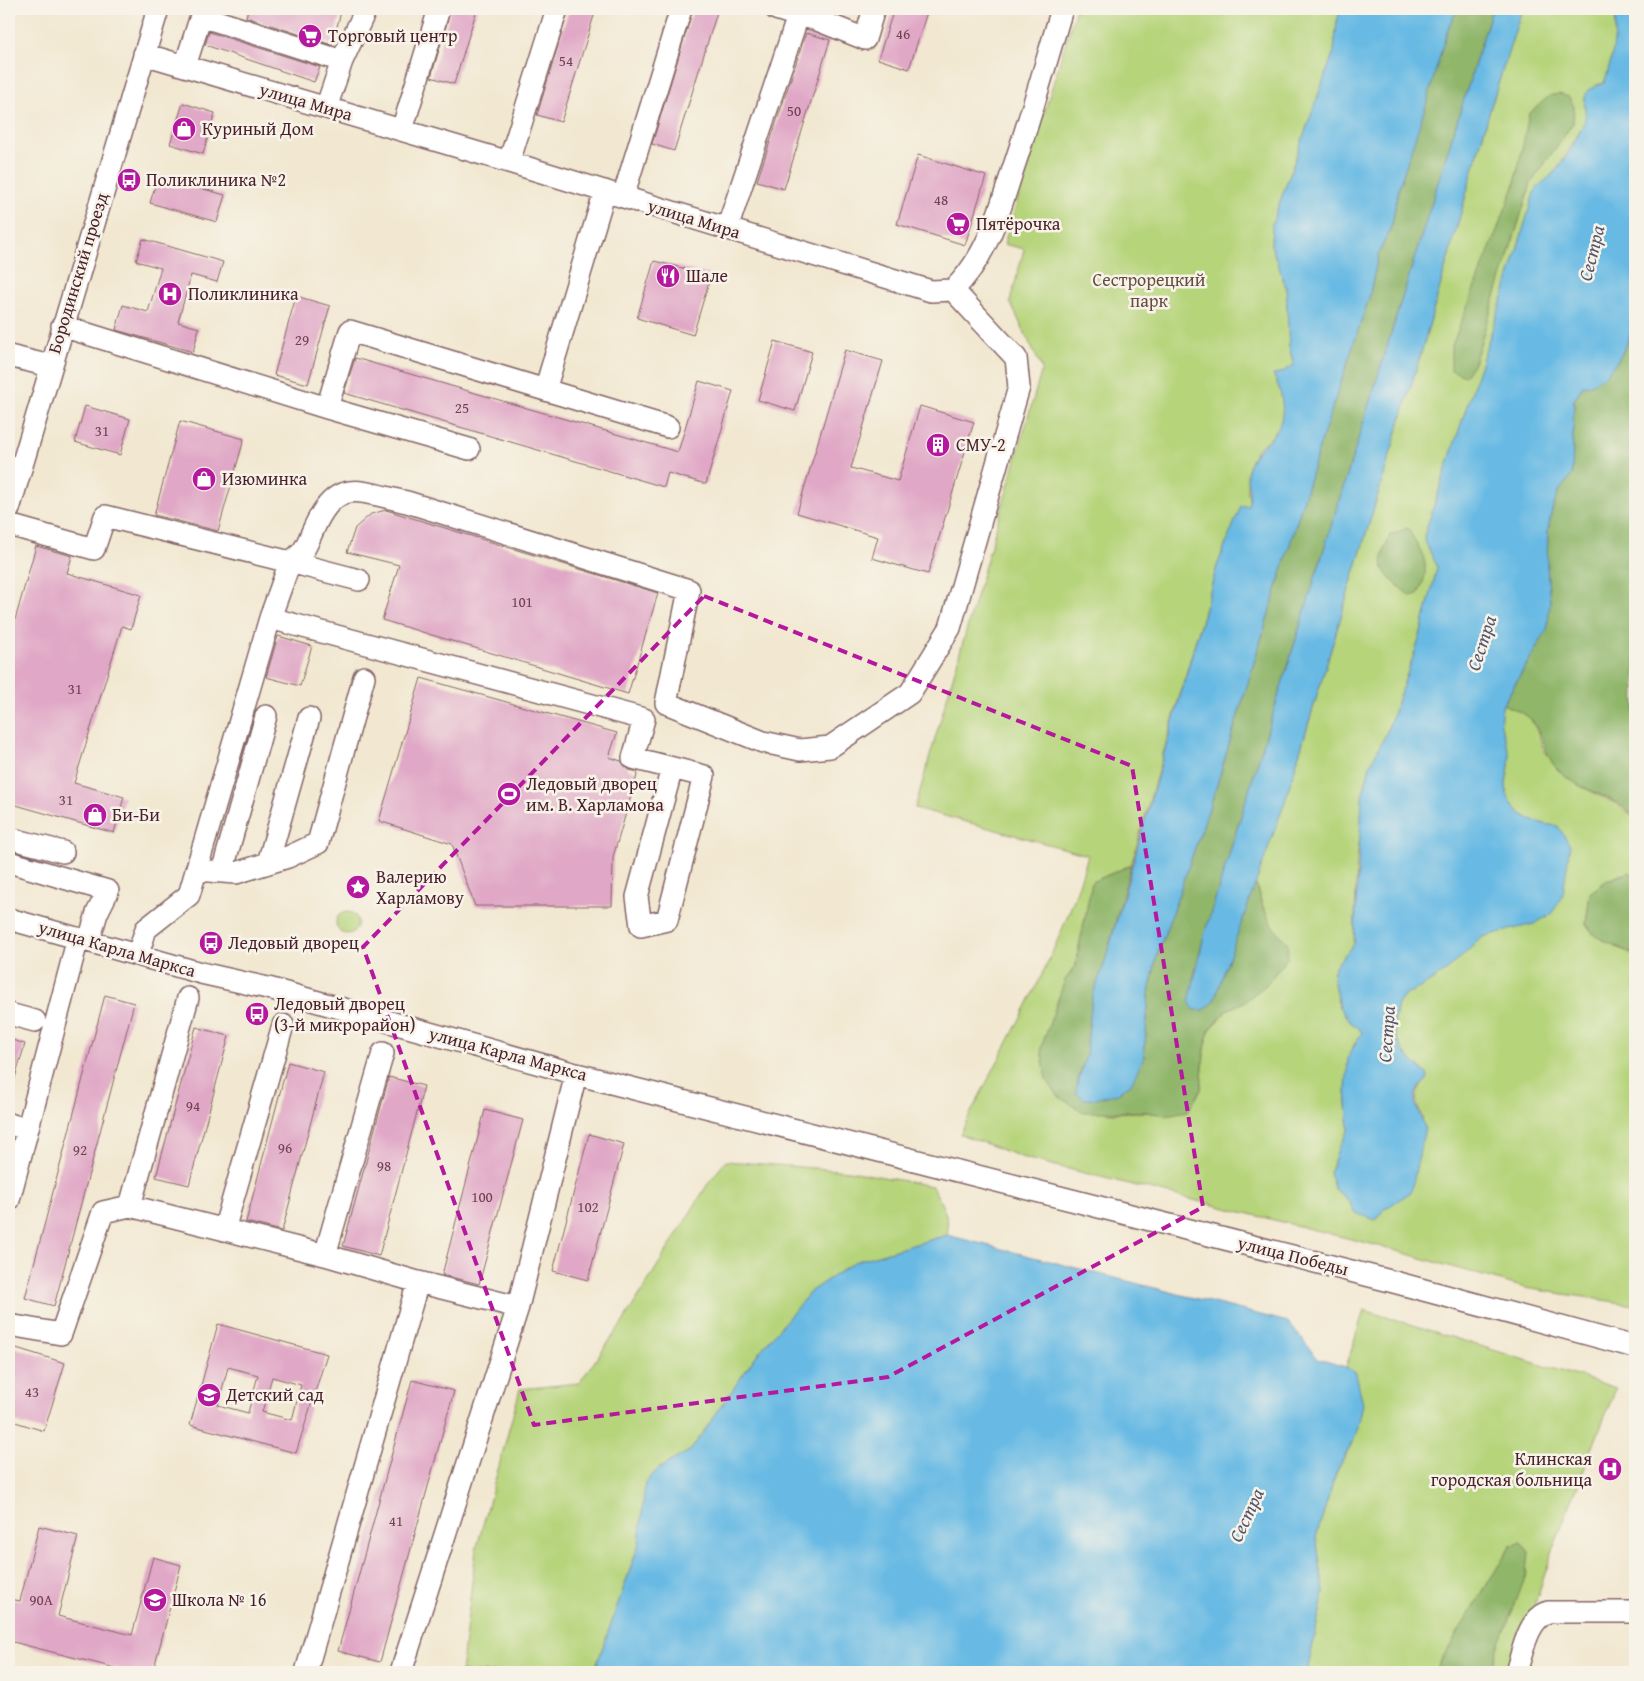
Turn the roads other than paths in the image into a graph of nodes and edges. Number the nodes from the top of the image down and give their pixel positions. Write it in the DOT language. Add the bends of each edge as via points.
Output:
graph roads {
  1 [pos="158,9"];
  2 [pos="366,9"];
  3 [pos="439,9"];
  4 [pos="557,9"];
  5 [pos="681,9"];
  6 [pos="776,9"];
  7 [pos="874,9"];
  8 [pos="1062,9"];
  9 [pos="810,15"];
  10 [pos="144,54"];
  11 [pos="342,61"];
  12 [pos="185,66"];
  13 [pos="326,108"];
  14 [pos="402,130"];
  15 [pos="509,162"];
  16 [pos="614,194"];
  17 [pos="727,229"];
  18 [pos="953,290"];
  19 [pos="62,326"];
  20 [pos="9,356"];
  21 [pos="50,366"];
  22 [pos="545,390"];
  23 [pos="327,408"];
  24 [pos="668,427"];
  25 [pos="469,449"];
  26 [pos="9,509"];
  27 [pos="9,525"];
  28 [pos="290,562"];
  29 [pos="359,580"];
  30 [pos="270,618"];
  31 [pos="364,678"];
  32 [pos="266,716"];
  33 [pos="309,718"];
  34 [pos="672,768"];
  35 [pos="9,838"];
  36 [pos="63,852"];
  37 [pos="9,862"];
  38 [pos="268,863"];
  39 [pos="196,870"];
  40 [pos="222,872"];
  41 [pos="9,919"];
  42 [pos="83,939"];
  43 [pos="138,954"];
  44 [pos="188,998"];
  45 [pos="9,1014"];
  46 [pos="35,1021"];
  47 [pos="283,1025"];
  48 [pos="383,1053"];
  49 [pos="576,1074"];
  50 [pos="18,1126"];
  51 [pos="950,1168"];
  52 [pos="9,1200"];
  53 [pos="130,1206"];
  54 [pos="224,1230"];
  55 [pos="325,1255"];
  56 [pos="418,1282"];
  57 [pos="518,1308"];
  58 [pos="9,1325"];
  59 [pos="1635,1347"];
  60 [pos="1635,1612"];
  61 [pos="306,1672"];
  62 [pos="400,1672"];
  63 [pos="1516,1672"];
  1 -- 10 [label="street, Бородинский проезд"];
  2 -- 11 [label="street"];
  3 -- 14 [label="street"];
  4 -- 15 [label="street"];
  5 -- 16 [label="street"];
  6 -- 9 [label="street"];
  7 -- 9 [label="street" via="865,39"];
  8 -- 18 [label="street" via="992,231 973,268"];
  9 -- 17 [label="street"];
  10 -- 12 [label="street, улица Мира"];
  10 -- 19 [label="street, Бородинский проезд"];
  11 -- 12 [label="street" via="201,16"];
  11 -- 13 [label="street"];
  12 -- 13 [label="street, улица Мира"];
  13 -- 14 [label="street, улица Мира"];
  14 -- 15 [label="street, улица Мира"];
  15 -- 16 [label="street, улица Мира"];
  16 -- 17 [label="street, улица Мира"];
  16 -- 22 [label="street"];
  17 -- 18 [label="street, улица Мира" via="931,291"];
  18 -- 28 [label="street" via="1016,358 1019,387 950,628 910,693 830,747 800,750 763,742 666,702 689,590 407,502 354,492 341,493 330,499 322,508 305,551"];
  19 -- 21 [label="street, Бородинский проезд"];
  19 -- 23 [label="street"];
  20 -- 21 [label="street"];
  21 -- 26 [label="street, Бородинский проезд"];
  22 -- 23 [label="street" via="350,331"];
  22 -- 24 [label="street"];
  23 -- 25 [label="street"];
  27 -- 28 [label="street" via="94,549 105,516"];
  28 -- 29 [label="street"];
  28 -- 30 [label="street"];
  30 -- 34 [label="street" via="644,719 633,758"];
  30 -- 39 [label="street"];
  31 -- 38 [label="street" via="318,843"];
  32 -- 40 [label="street"];
  33 -- 38 [label="street"];
  34 -- 34 [label="street" via="704,776 667,920 641,926 637,897"];
  35 -- 36 [label="street"];
  37 -- 42 [label="street" via="108,892"];
  38 -- 40 [label="street" via="236,873"];
  39 -- 40 [label="street"];
  39 -- 43 [label="street" via="189,895 146,928"];
  41 -- 42 [label="street, улица Карла Маркса"];
  42 -- 43 [label="street, улица Карла Маркса"];
  42 -- 50 [label="street"];
  43 -- 49 [label="street, улица Карла Маркса"];
  44 -- 53 [label="street"];
  45 -- 46 [label="street"];
  47 -- 54 [label="street"];
  48 -- 55 [label="street"];
  49 -- 51 [label="street, улица Карла Маркса"];
  49 -- 57 [label="street"];
  50 -- 52 [label="street"];
  51 -- 59 [label="street, улица Победы"];
  53 -- 54 [label="street"];
  53 -- 58 [label="street" via="103,1212 60,1334"];
  54 -- 55 [label="street"];
  55 -- 56 [label="street"];
  56 -- 57 [label="street"];
  56 -- 61 [label="street"];
  57 -- 62 [label="street"];
  60 -- 63 [label="street" via="1541,1614 1531,1627"];
}
